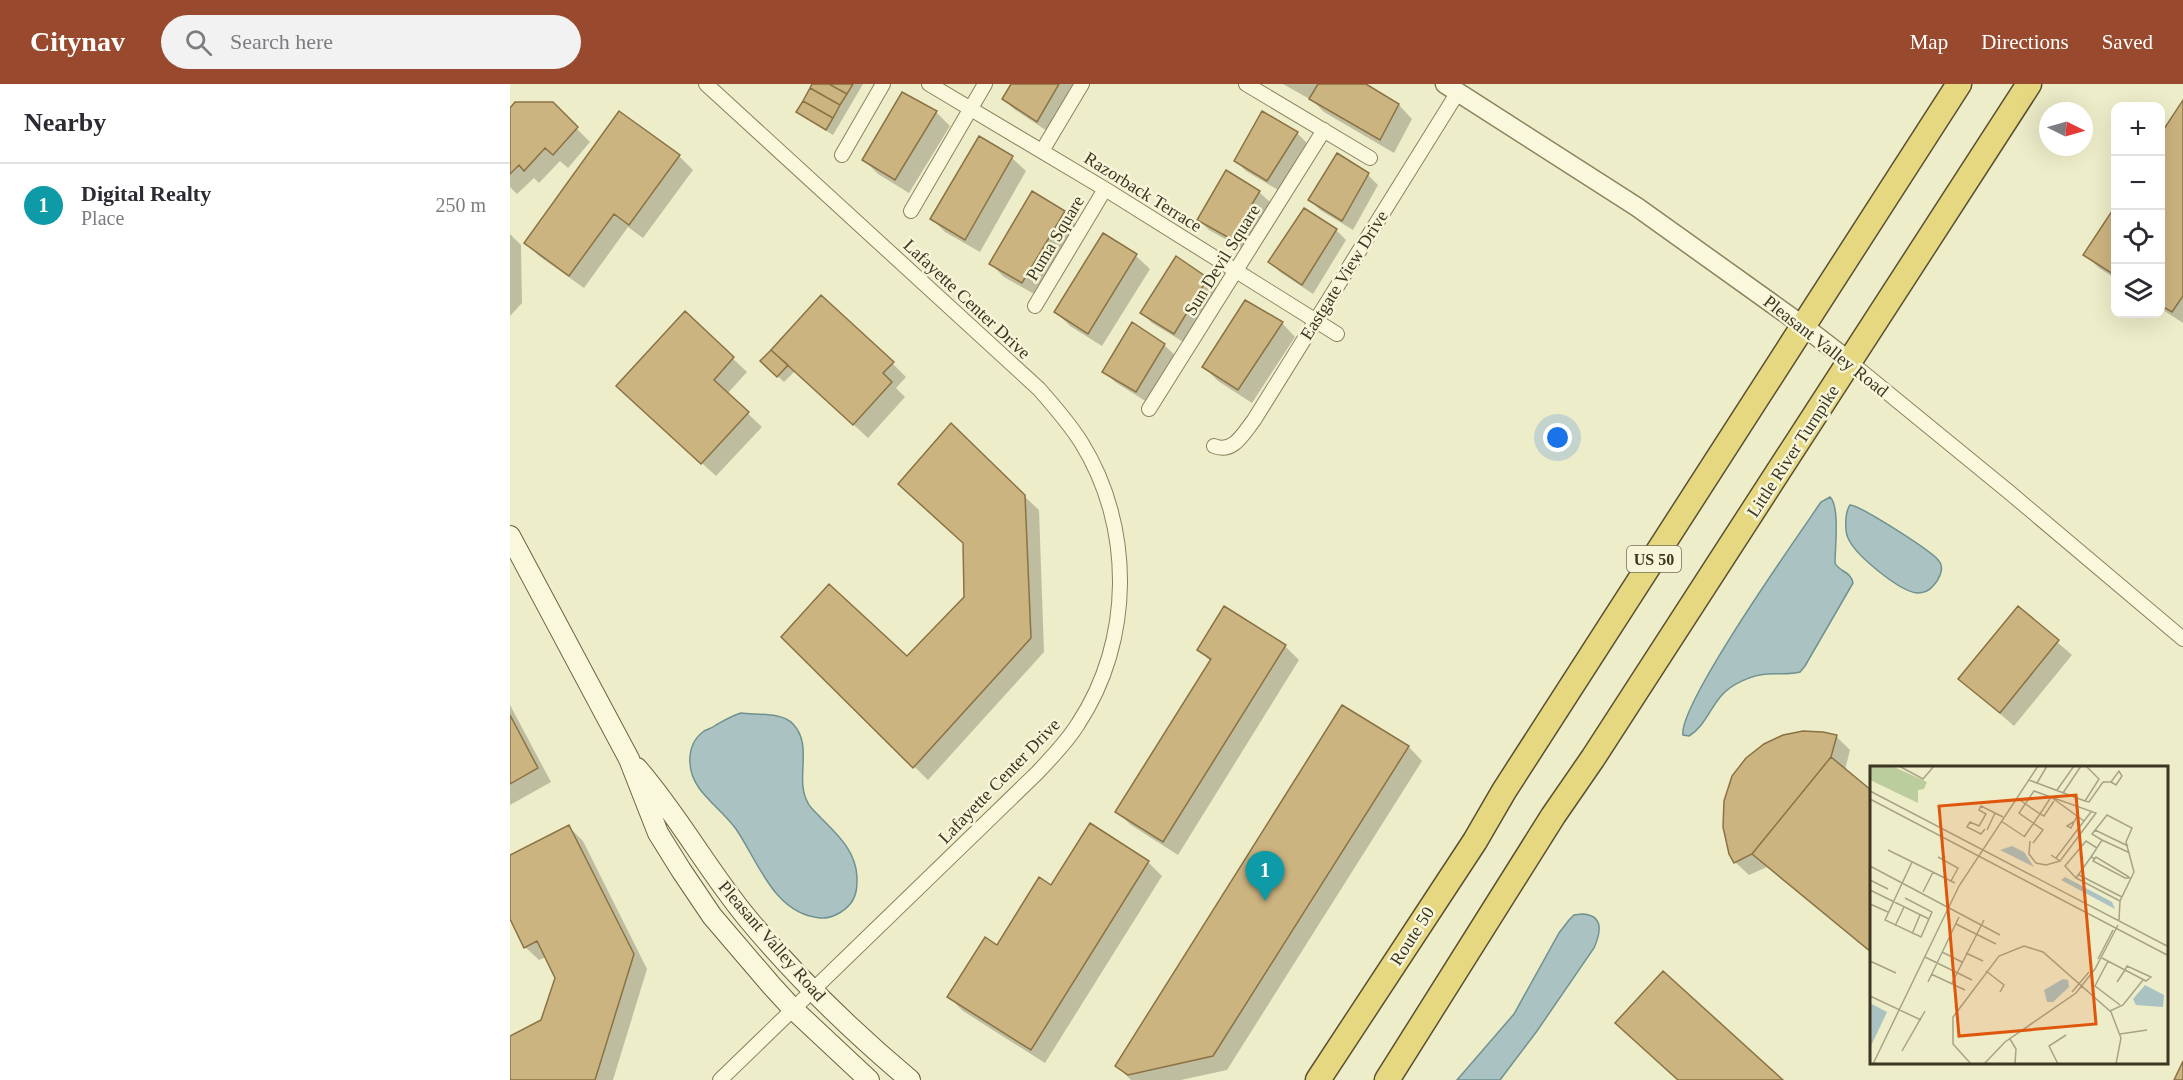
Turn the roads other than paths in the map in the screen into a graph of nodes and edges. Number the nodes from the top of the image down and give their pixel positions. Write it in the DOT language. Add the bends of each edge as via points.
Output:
graph roads {
  1 [pos="706,84"];
  2 [pos="883,84"];
  3 [pos="929,84"];
  4 [pos="985,84"];
  5 [pos="1082,84"];
  6 [pos="1246,84"];
  7 [pos="1959,84"];
  8 [pos="2029,84"];
  9 [pos="1456,87"];
  10 [pos="970,109"];
  11 [pos="1324,130"];
  12 [pos="1042,151"];
  13 [pos="842,155"];
  14 [pos="1370,158"];
  15 [pos="1105,189"];
  16 [pos="911,211"];
  17 [pos="1236,272"];
  18 [pos="1035,306"];
  19 [pos="1316,320"];
  20 [pos="1802,325"];
  21 [pos="1337,334"];
  22 [pos="1850,362"];
  23 [pos="1149,410"];
  24 [pos="1214,446"];
  25 [pos="510,536"];
  26 [pos="2183,639"];
  27 [pos="629,759"];
  28 [pos="813,990"];
  29 [pos="793,1009"];
  30 [pos="720,1080"];
  31 [pos="870,1080"];
  32 [pos="910,1080"];
  33 [pos="1318,1080"];
  34 [pos="1387,1080"];
  1 -- 28 [label="street, Lafayette Center Drive" via="1039,389 1067,421 1095,467 1116,532 1118,612 1114,639 1099,684 1074,730 1037,773"];
  2 -- 13 [label="street"];
  3 -- 10 [label="street, Razorback Terrace"];
  4 -- 10 [label="street"];
  5 -- 12 [label="street"];
  6 -- 11 [label="street"];
  7 -- 20 [label="highway, US 50"];
  8 -- 22 [label="highway, Little River Turnpike"];
  9 -- 19 [label="street, Eastgate View Drive"];
  9 -- 20 [label="street, Pleasant Valley Road" via="1522,135 1637,207"];
  10 -- 12 [label="street, Razorback Terrace"];
  10 -- 16 [label="street"];
  11 -- 14 [label="street"];
  11 -- 17 [label="street, Sun Devil Square"];
  12 -- 15 [label="street, Razorback Terrace"];
  15 -- 17 [label="street, Razorback Terrace"];
  15 -- 18 [label="street, Puma Square"];
  17 -- 19 [label="street, Razorback Terrace"];
  17 -- 23 [label="street, Sun Devil Square"];
  19 -- 21 [label="street, Razorback Terrace"];
  19 -- 24 [label="street, Eastgate View Drive" via="1242,436 1230,448"];
  20 -- 22 [label="street, Pleasant Valley Road"];
  20 -- 33 [label="highway, Route 50 / US 50" via="1475,841"];
  22 -- 26 [label="street, Pleasant Valley Road"];
  22 -- 34 [label="highway, Little River Turnpike" via="1553,816"];
  25 -- 27 [label="main road, Pleasant Valley Road"];
  27 -- 28 [label="main road, Pleasant Valley Road" via="747,918"];
  27 -- 29 [label="main road, Pleasant Valley Road" via="657,833 681,870 712,916"];
  28 -- 29 [label="street, Lafayette Center Drive"];
  28 -- 32 [label="main road, Pleasant Valley Road"];
  29 -- 30 [label="street, Lafayette Center Drive"];
  29 -- 31 [label="main road, Pleasant Valley Road"];
}
